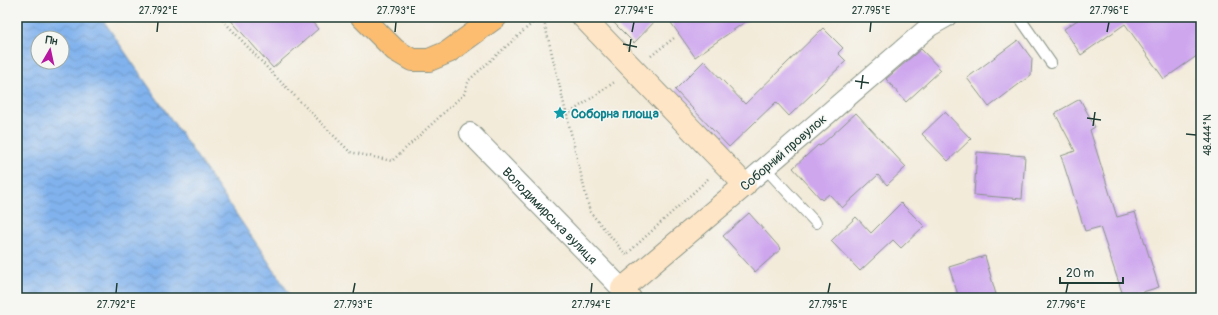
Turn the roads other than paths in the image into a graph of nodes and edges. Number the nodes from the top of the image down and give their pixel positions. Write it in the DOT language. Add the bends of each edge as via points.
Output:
graph roads {
  1 [pos="362,17"];
  2 [pos="496,17"];
  3 [pos="583,17"];
  4 [pos="946,17"];
  5 [pos="1019,17"];
  6 [pos="1051,64"];
  7 [pos="470,132"];
  8 [pos="765,168"];
  9 [pos="745,185"];
  10 [pos="816,223"];
  11 [pos="626,294"];
  1 -- 2 [label="main road" via="394,50 412,60 428,60 448,52"];
  3 -- 9 [label="main road"];
  4 -- 8 [label="street, Соборний провулок" via="930,26"];
  5 -- 6 [label="lane"];
  7 -- 11 [label="street, Володимирська вулиця"];
  8 -- 9 [label="street, Соборний провулок"];
  8 -- 10 [label="lane"];
  9 -- 11 [label="main road, Соборний провулок" via="642,273"];
}
